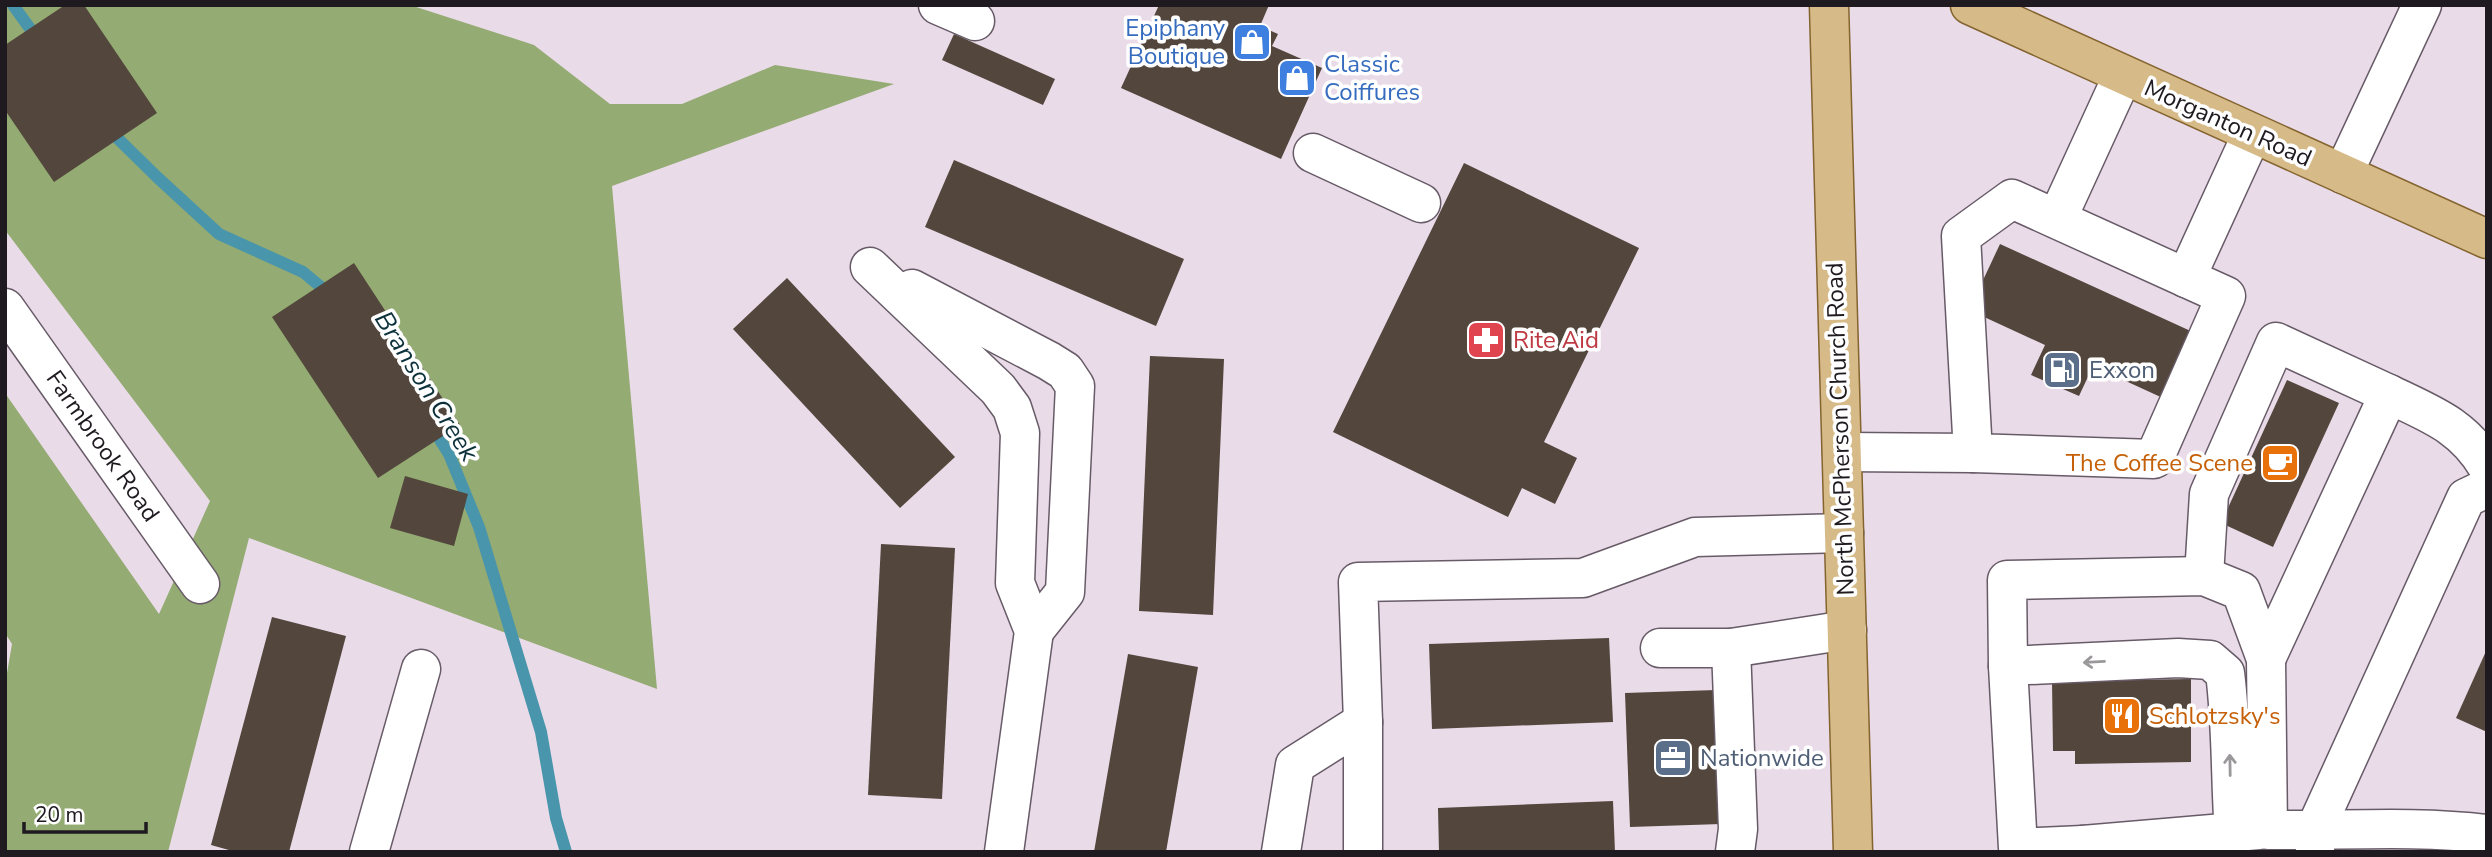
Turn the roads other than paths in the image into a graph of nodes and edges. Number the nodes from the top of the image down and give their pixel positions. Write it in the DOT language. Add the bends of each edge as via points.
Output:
graph roads {
  1 [pos="938,5"];
  2 [pos="1829,5"];
  3 [pos="2422,5"];
  4 [pos="1984,8"];
  5 [pos="975,21"];
  6 [pos="2123,75"];
  7 [pos="2252,134"];
  8 [pos="1313,153"];
  9 [pos="2343,174"];
  10 [pos="1421,203"];
  11 [pos="2057,219"];
  12 [pos="2487,239"];
  13 [pos="2186,278"];
  14 [pos="5,307"];
  15 [pos="2389,394"];
  16 [pos="1842,452"];
  17 [pos="1973,453"];
  18 [pos="2487,466"];
  19 [pos="2487,488"];
  20 [pos="1844,533"];
  21 [pos="2204,576"];
  22 [pos="200,584"];
  23 [pos="1847,630"];
  24 [pos="1034,632"];
  25 [pos="1731,648"];
  26 [pos="1660,649"];
  27 [pos="2266,659"];
  28 [pos="2008,666"];
  29 [pos="421,669"];
  30 [pos="1363,722"];
  31 [pos="2251,831"];
  32 [pos="2487,834"];
  33 [pos="2315,841"];
  34 [pos="2083,848"];
  35 [pos="369,852"];
  36 [pos="1004,852"];
  37 [pos="1281,852"];
  38 [pos="1363,852"];
  39 [pos="1735,852"];
  40 [pos="1853,852"];
  1 -- 5 [label="street"];
  2 -- 16 [label="main road, North McPherson Church Road"];
  3 -- 9 [label="street"];
  4 -- 6 [label="main road, Morganton Road"];
  6 -- 7 [label="main road, Morganton Road"];
  6 -- 11 [label="street"];
  7 -- 9 [label="main road, Morganton Road"];
  7 -- 13 [label="street"];
  8 -- 10 [label="street"];
  9 -- 12 [label="main road, Morganton Road"];
  11 -- 13 [label="street"];
  11 -- 17 [label="street" via="2012,199 1961,236"];
  13 -- 17 [label="street" via="2226,296 2154,459"];
  14 -- 22 [label="street, Farmbrook Road"];
  15 -- 18 [label="street" via="2446,422 2477,449"];
  15 -- 21 [label="street" via="2276,342 2209,494"];
  15 -- 27 [label="street"];
  16 -- 17 [label="street"];
  16 -- 20 [label="main road, North McPherson Church Road"];
  19 -- 33 [label="street" via="2466,498"];
  20 -- 23 [label="main road, North McPherson Church Road"];
  20 -- 30 [label="street" via="1695,537 1583,578 1358,582"];
  21 -- 27 [label="street" via="2241,590"];
  21 -- 28 [label="street" via="2007,580"];
  23 -- 25 [label="street"];
  23 -- 40 [label="main road, North McPherson Church Road"];
  24 -- 24 [label="street" via="1015,583 1020,433 1012,408 998,389 870,267 1049,361 1065,371 1075,386 1065,592"];
  24 -- 36 [label="street"];
  25 -- 26 [label="street"];
  25 -- 39 [label="street"];
  27 -- 31 [label="street"];
  31 -- 28 [label="street, one-way" via="2230,785 2225,673 2210,660"];
  28 -- 34 [label="street" via="2018,848"];
  29 -- 35 [label="street"];
  30 -- 37 [label="street" via="1295,765"];
  30 -- 38 [label="street"];
  31 -- 33 [label="street"];
  31 -- 34 [label="street"];
  32 -- 33 [label="street" via="2384,827"];
}
